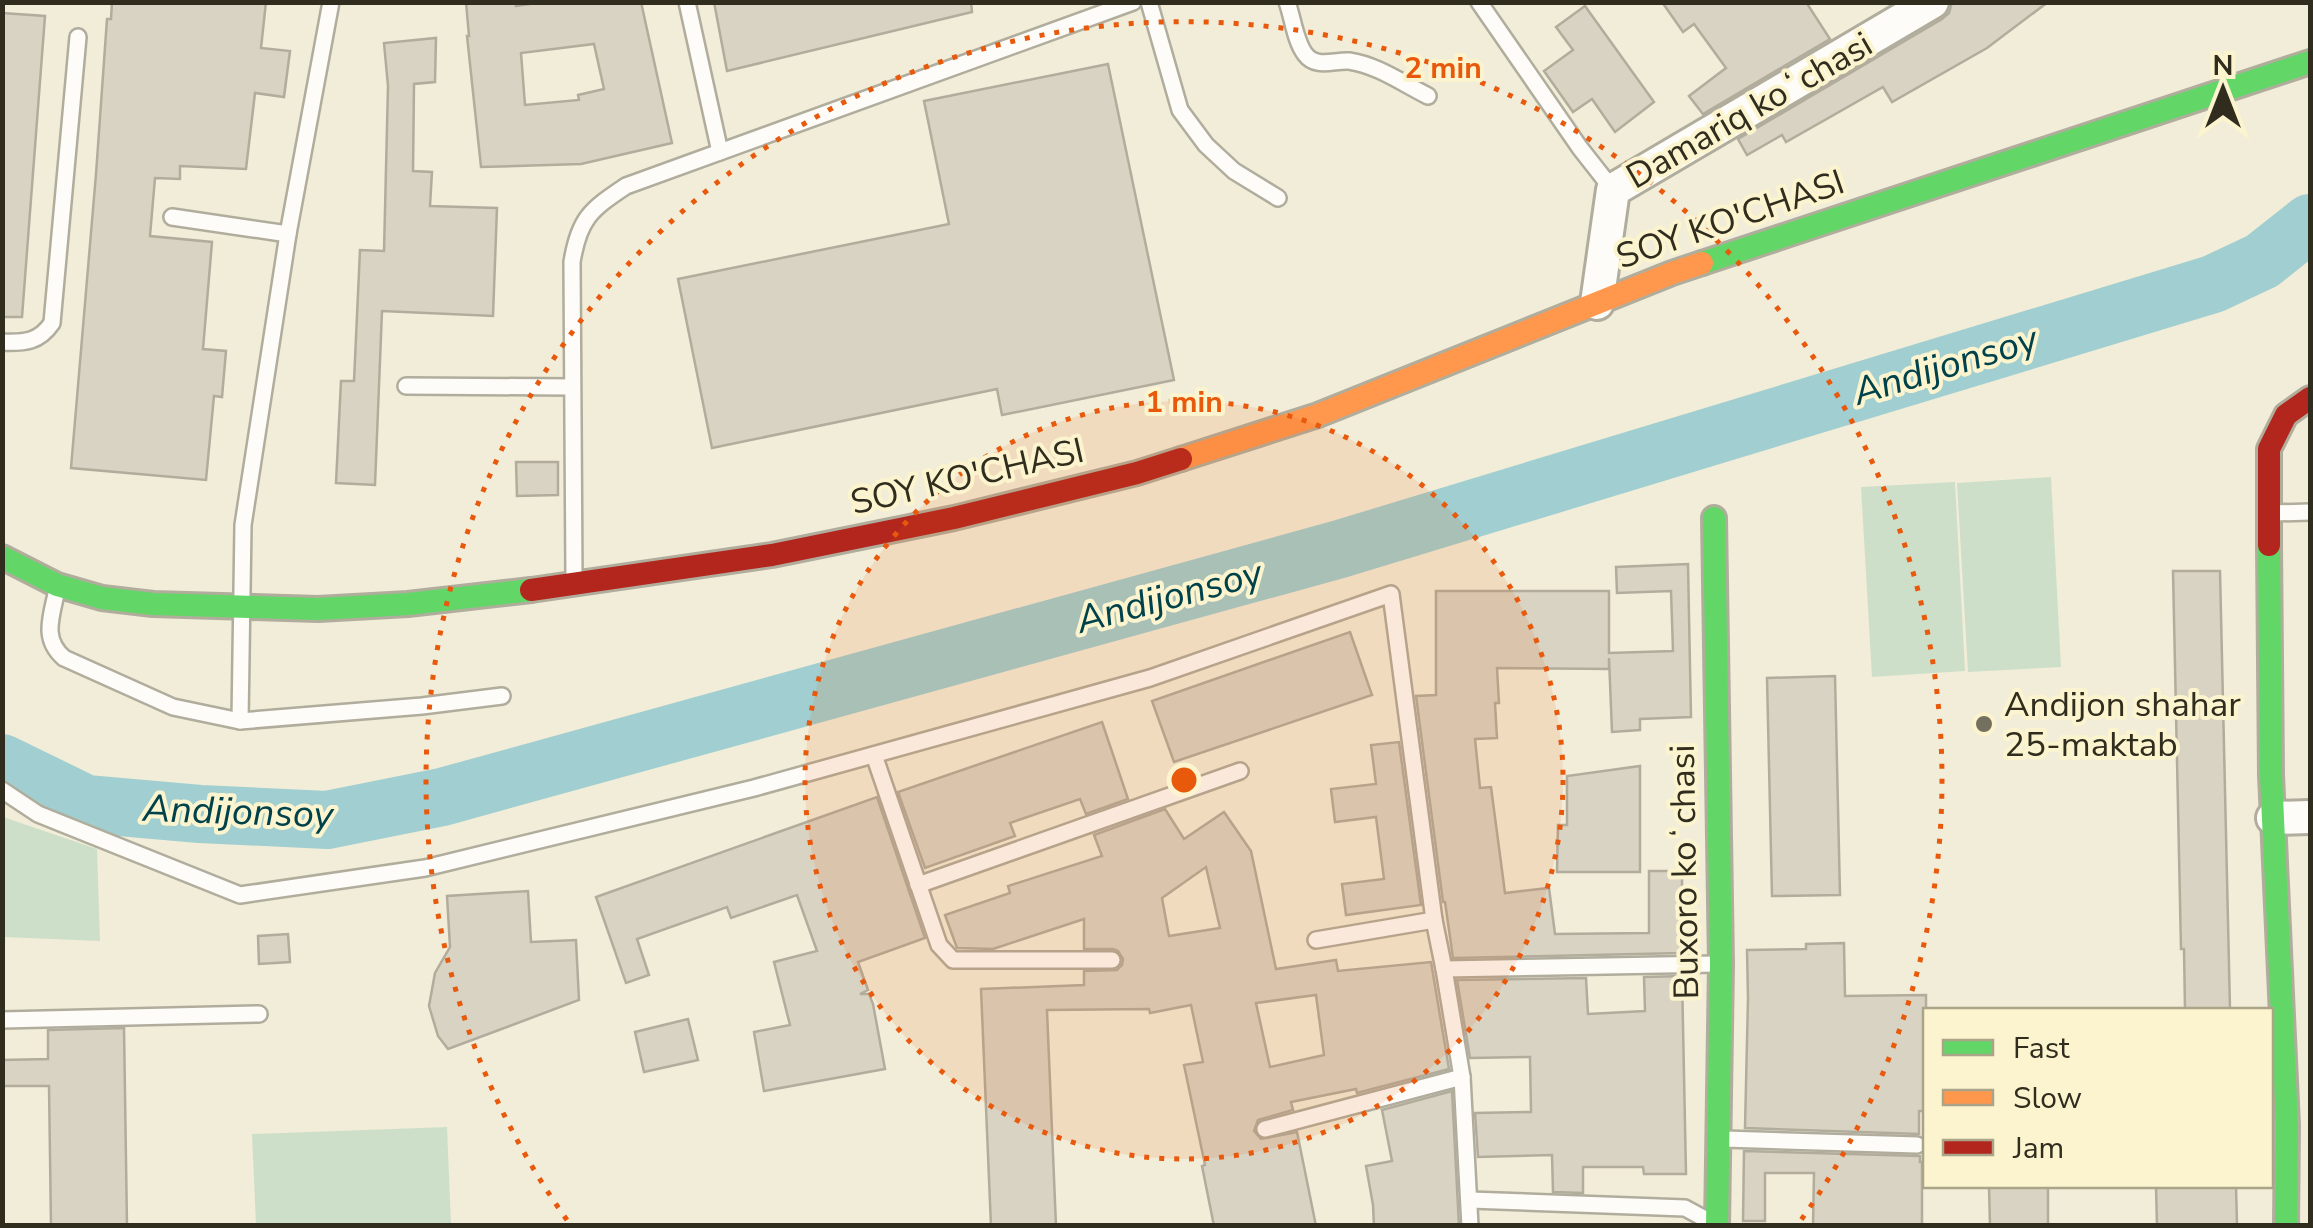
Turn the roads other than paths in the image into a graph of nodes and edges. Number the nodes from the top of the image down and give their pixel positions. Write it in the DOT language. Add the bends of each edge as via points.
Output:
graph roads {
  1 [pos="330,2"];
  2 [pos="686,2"];
  3 [pos="1149,2"];
  4 [pos="1288,2"];
  5 [pos="1479,2"];
  6 [pos="1929,3"];
  7 [pos="1125,4"];
  8 [pos="78,37"];
  9 [pos="2310,62"];
  10 [pos="1428,96"];
  11 [pos="720,152"];
  12 [pos="1613,190"];
  13 [pos="1278,198"];
  14 [pos="172,217"];
  15 [pos="288,234"];
  16 [pos="1597,302"];
  17 [pos="2,342"];
  18 [pos="406,386"];
  19 [pos="572,387"];
  20 [pos="2310,398"];
  21 [pos="2310,512"];
  22 [pos="2268,514"];
  23 [pos="1714,518"];
  24 [pos="2,556"];
  25 [pos="57,584"];
  26 [pos="574,584"];
  27 [pos="243,608"];
  28 [pos="502,696"];
  29 [pos="240,722"];
  30 [pos="874,755"];
  31 [pos="1240,771"];
  32 [pos="2,790"];
  33 [pos="2273,818"];
  34 [pos="2310,818"];
  35 [pos="918,884"];
  36 [pos="1434,920"];
  37 [pos="1316,940"];
  38 [pos="1112,960"];
  39 [pos="1722,964"];
  40 [pos="1444,969"];
  41 [pos="259,1014"];
  42 [pos="2,1020"];
  43 [pos="2277,1071"];
  44 [pos="1462,1077"];
  45 [pos="1265,1129"];
  46 [pos="1720,1139"];
  47 [pos="1917,1145"];
  48 [pos="2299,1181"];
  49 [pos="1470,1200"];
  50 [pos="1470,1226"];
  51 [pos="1717,1226"];
  52 [pos="2286,1226"];
  1 -- 15 [label="lane"];
  2 -- 11 [label="lane"];
  3 -- 13 [label="lane" via="1180,110 1234,171"];
  4 -- 10 [label="lane" via="1309,59 1368,64"];
  5 -- 12 [label="lane"];
  6 -- 12 [label="street, Damariq koʻchasi"];
  7 -- 11 [label="lane"];
  8 -- 17 [label="lane" via="52,322 35,340"];
  9 -- 16 [label="main road, SOY KO'CHASI"];
  11 -- 19 [label="lane" via="626,186 584,220 572,262"];
  12 -- 16 [label="street, Damariq koʻchasi"];
  14 -- 15 [label="lane"];
  15 -- 27 [label="lane" via="243,525"];
  16 -- 26 [label="main road, SOY KO'CHASI" via="1318,414 1137,473 772,555"];
  18 -- 19 [label="lane"];
  19 -- 26 [label="lane"];
  20 -- 22 [label="main road" via="2286,414 2269,449"];
  21 -- 22 [label="lane"];
  22 -- 33 [label="main road"];
  23 -- 39 [label="main road, Buxoro koʻchasi"];
  24 -- 25 [label="main road, SOY KO'CHASI"];
  25 -- 27 [label="main road, SOY KO'CHASI" via="102,598"];
  25 -- 29 [label="lane" via="49,634 64,658 173,707"];
  26 -- 27 [label="main road, SOY KO'CHASI" via="408,604"];
  27 -- 29 [label="lane"];
  28 -- 29 [label="lane"];
  30 -- 32 [label="lane" via="425,868 240,895 38,814"];
  30 -- 35 [label="lane"];
  30 -- 36 [label="lane" via="1150,678 1391,594"];
  31 -- 35 [label="lane"];
  33 -- 34 [label="street"];
  33 -- 43 [label="main road"];
  35 -- 38 [label="lane" via="939,944 953,960"];
  36 -- 37 [label="lane"];
  36 -- 40 [label="lane"];
  39 -- 40 [label="lane"];
  39 -- 46 [label="main road, Buxoro koʻchasi"];
  40 -- 44 [label="lane"];
  41 -- 42 [label="lane"];
  43 -- 48 [label="main road"];
  44 -- 45 [label="lane"];
  44 -- 49 [label="lane"];
  46 -- 47 [label="lane"];
  46 -- 51 [label="main road, Buxoro koʻchasi"];
  48 -- 52 [label="main road"];
  49 -- 50 [label="lane"];
  49 -- 51 [label="lane" via="1685,1208"];
}
